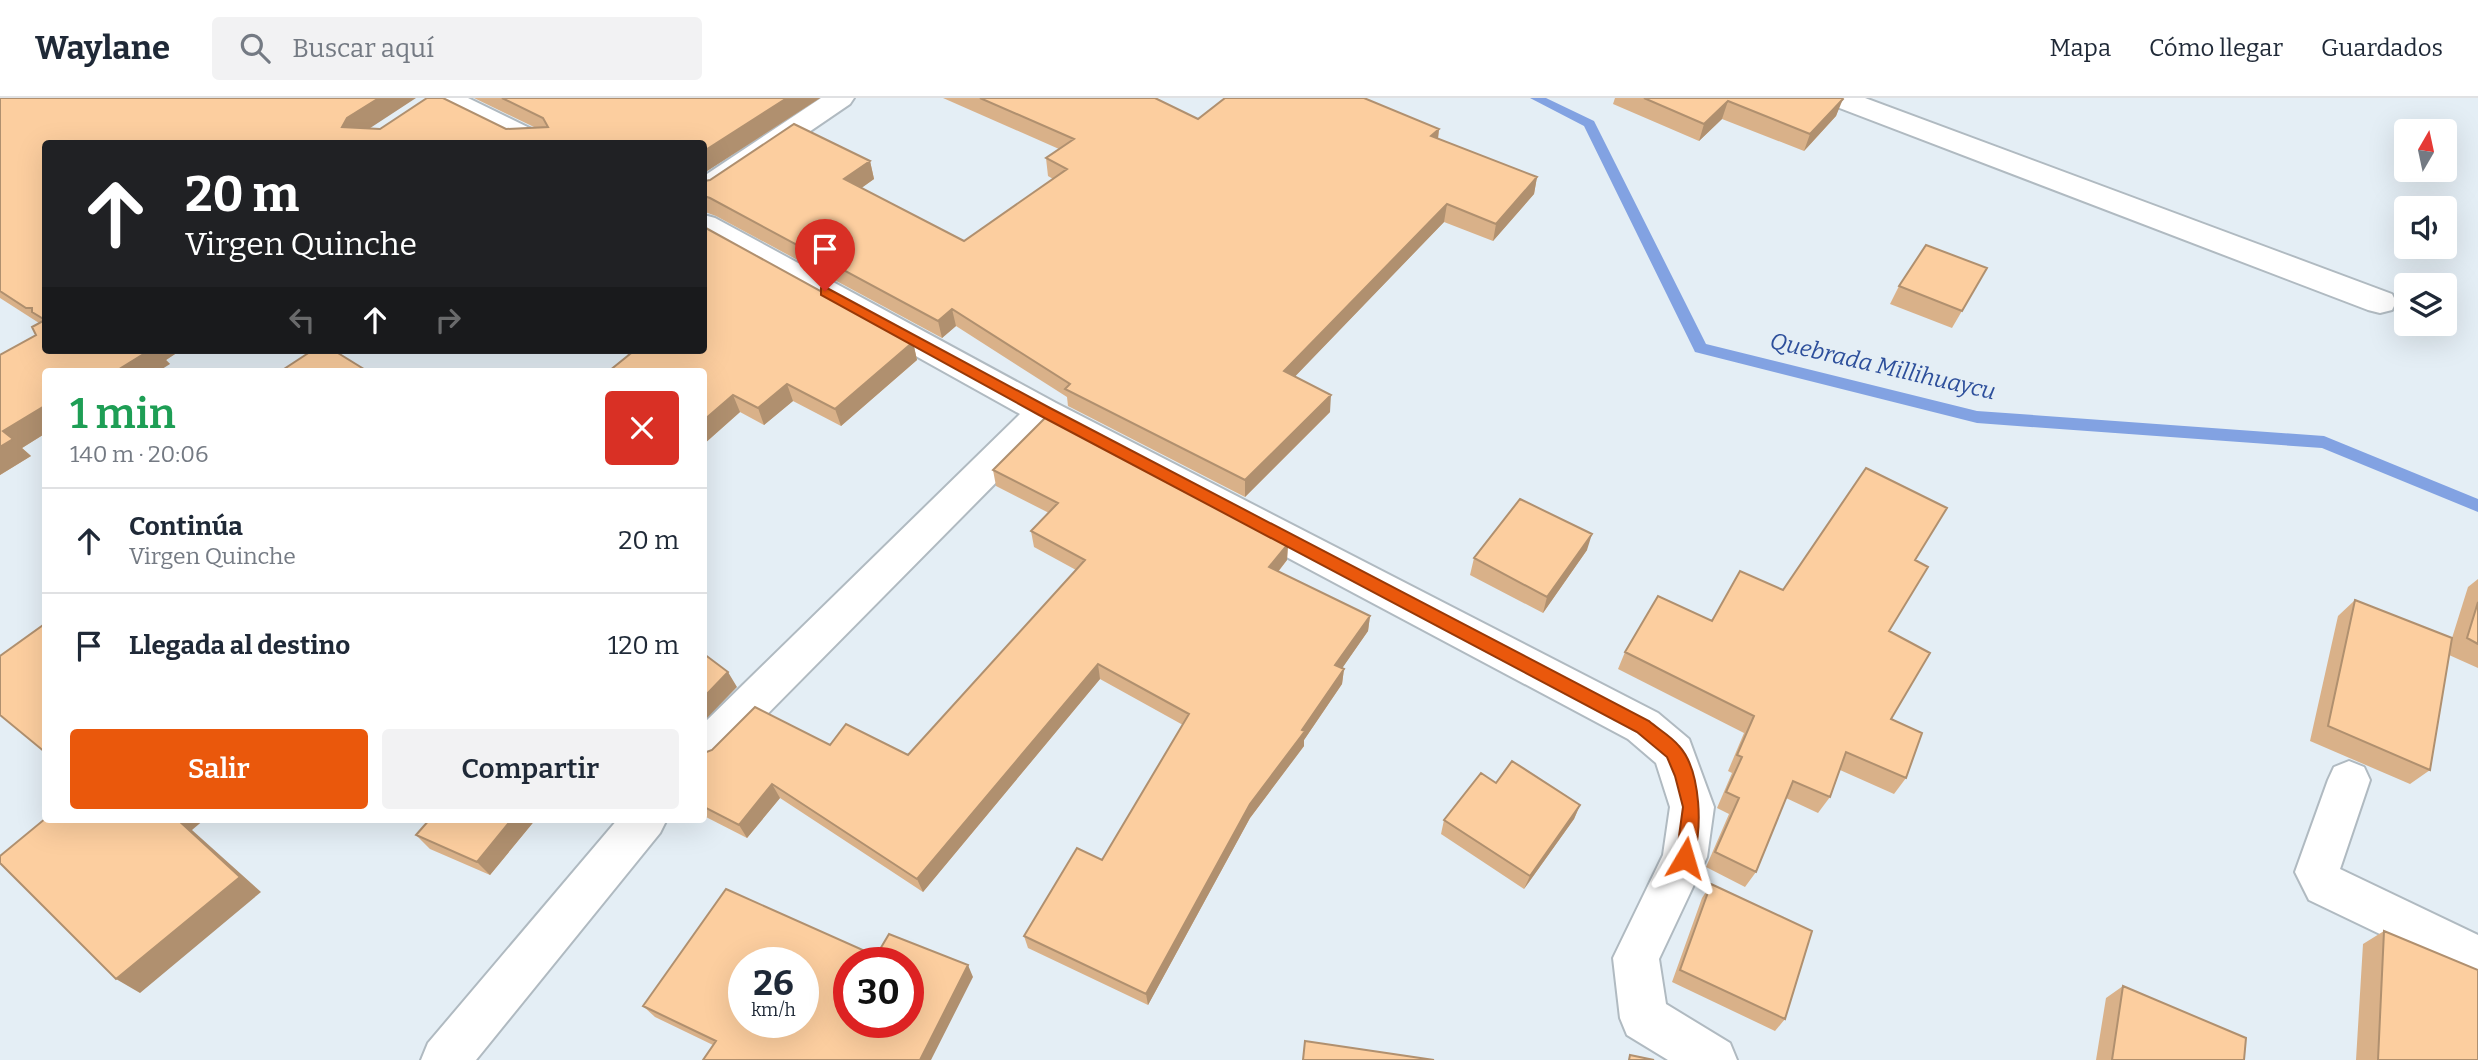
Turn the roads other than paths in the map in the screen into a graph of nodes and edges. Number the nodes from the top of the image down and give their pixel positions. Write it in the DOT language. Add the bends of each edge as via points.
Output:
graph roads {
  1 [pos="446,98"];
  2 [pos="839,98"];
  3 [pos="1839,98"];
  4 [pos="532,140"];
  5 [pos="707,187"];
  6 [pos="707,227"];
  7 [pos="2380,302"];
  8 [pos="1044,412"];
  9 [pos="707,747"];
  10 [pos="2349,780"];
  11 [pos="642,823"];
  12 [pos="2478,958"];
  13 [pos="445,1060"];
  14 [pos="1713,1060"];
  1 -- 4 [label="street"];
  2 -- 5 [label="street"];
  3 -- 7 [label="street"];
  6 -- 8 [label="street"];
  8 -- 9 [label="street"];
  8 -- 14 [label="street" via="1643,726 1674,752 1692,807 1685,858 1636,958 1644,1018"];
  10 -- 12 [label="street" via="2317,872 2325,886"];
  11 -- 13 [label="street"];
}
